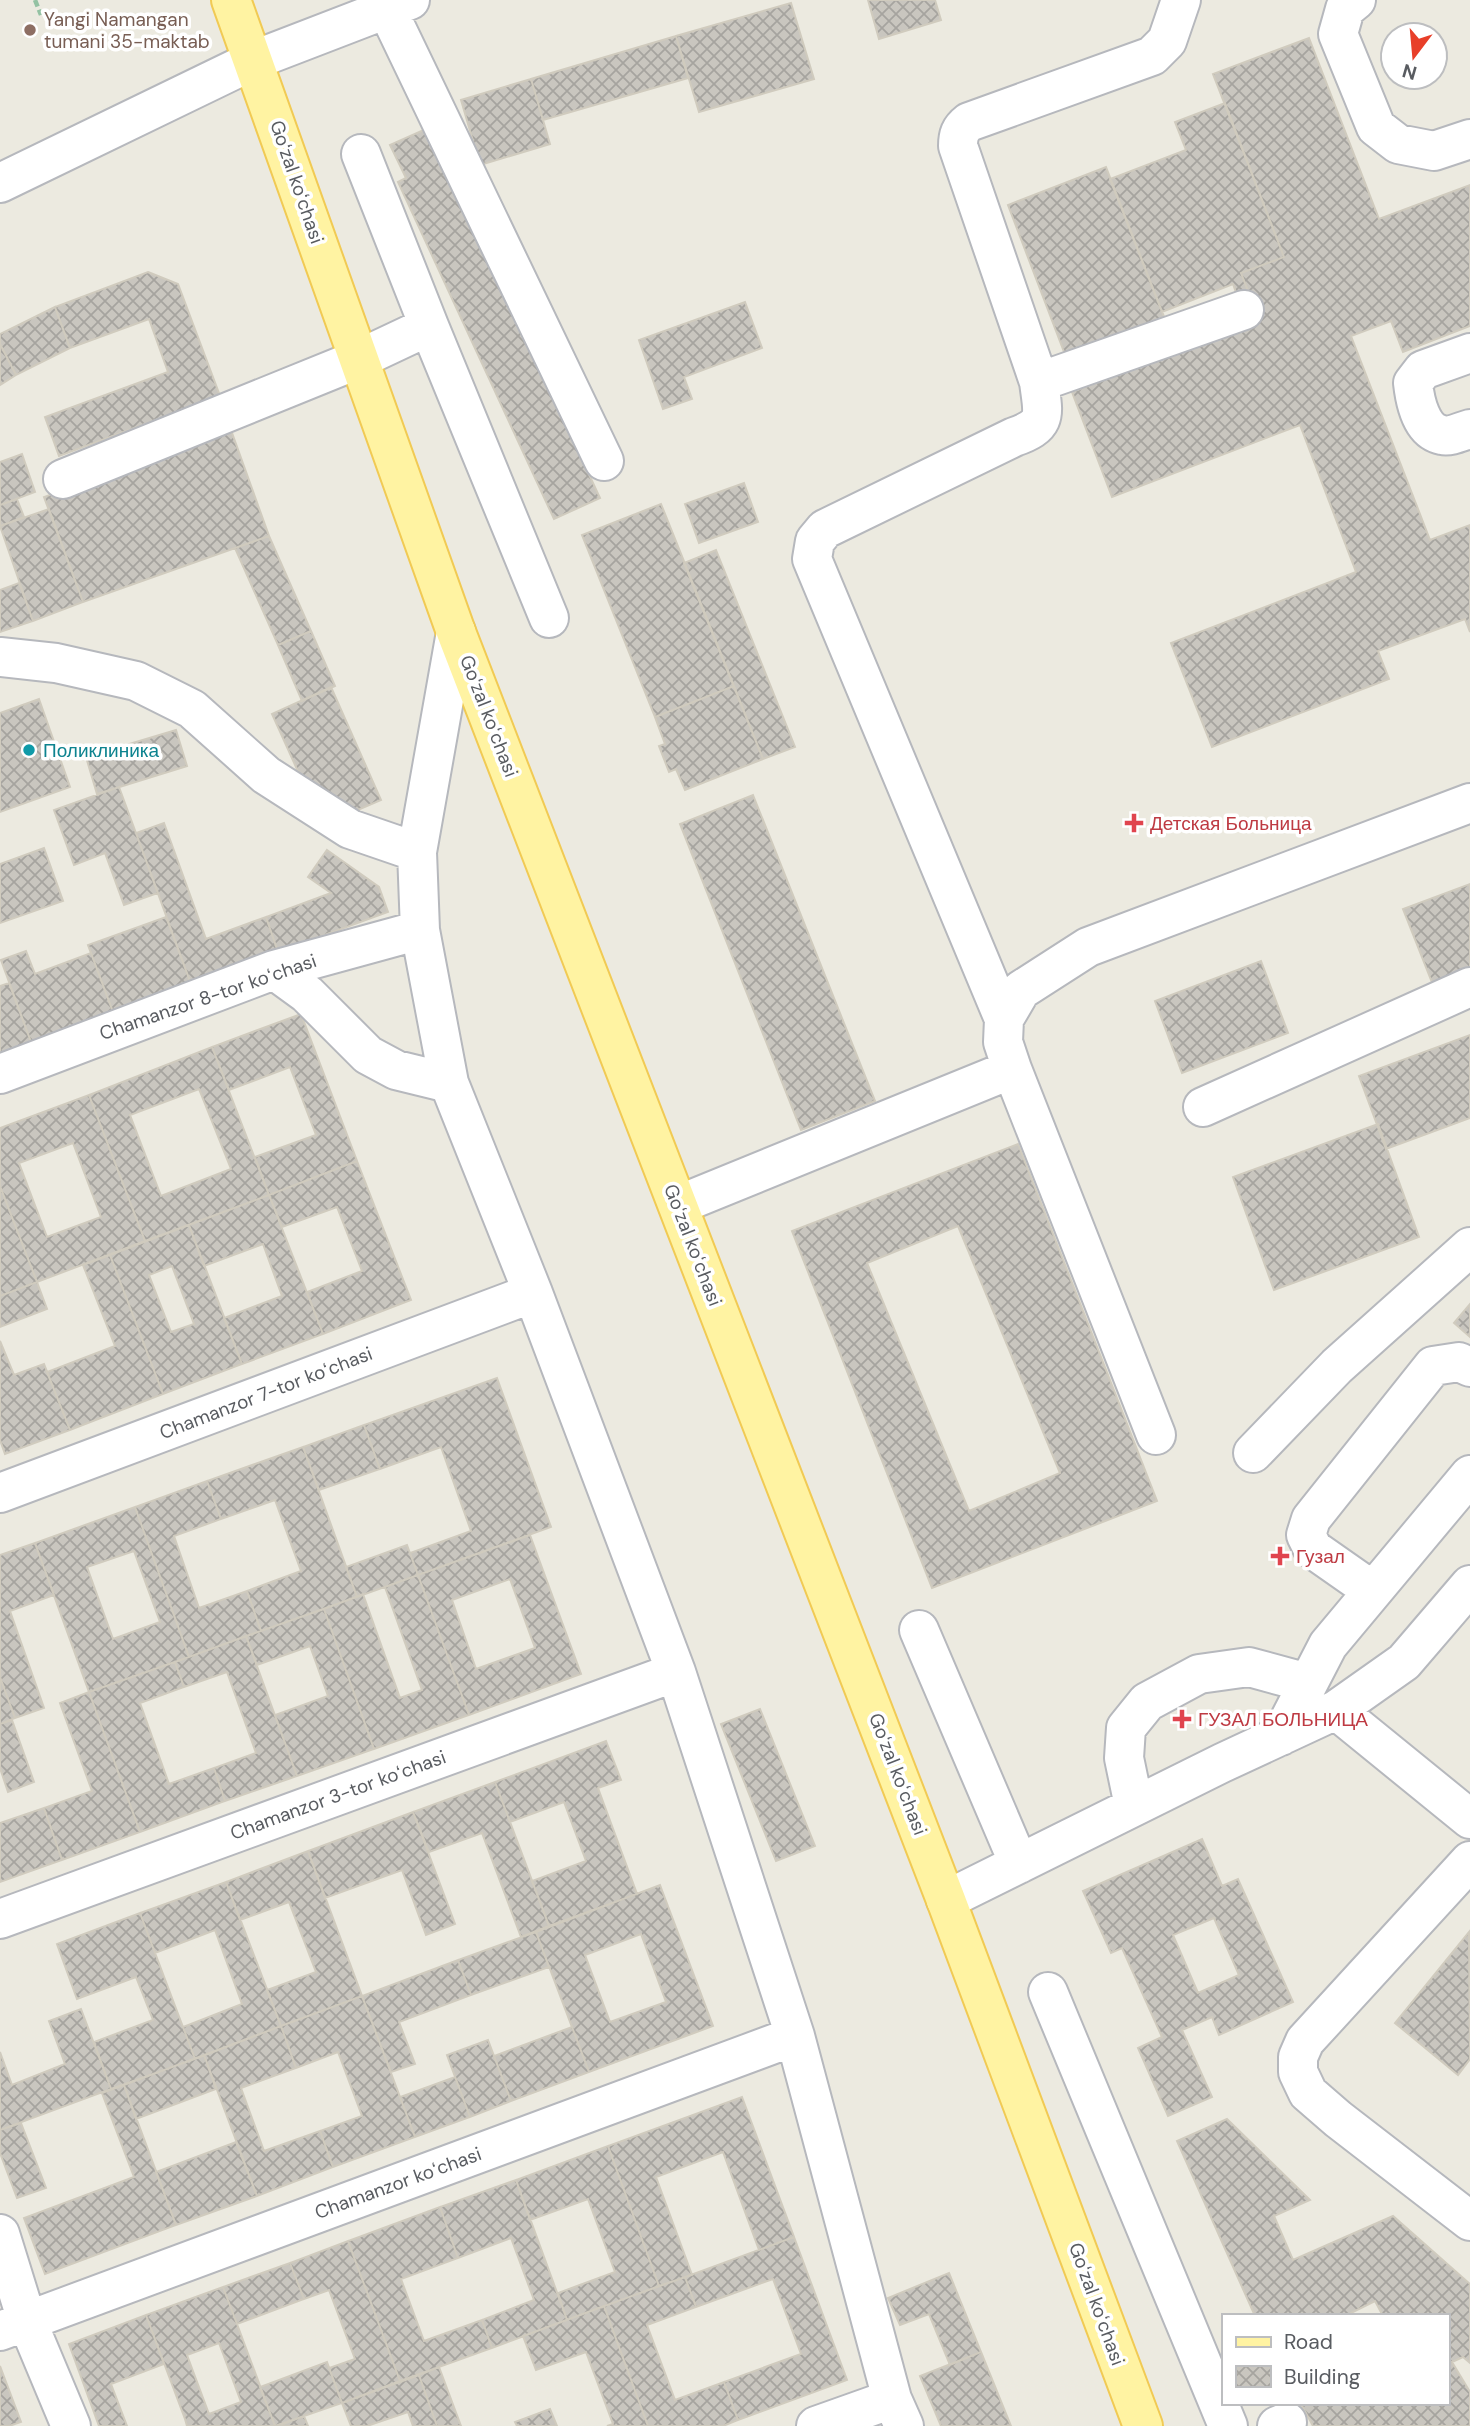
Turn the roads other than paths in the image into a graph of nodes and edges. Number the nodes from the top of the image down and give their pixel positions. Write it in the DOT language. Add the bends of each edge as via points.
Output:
graph roads {
  1 [pos="232,0"];
  2 [pos="1181,0"];
  3 [pos="1356,0"];
  4 [pos="399,5"];
  5 [pos="254,60"];
  6 [pos="1470,139"];
  7 [pos="361,154"];
  8 [pos="0,183"];
  9 [pos="1244,310"];
  10 [pos="429,326"];
  11 [pos="1470,353"];
  12 [pos="359,359"];
  13 [pos="1039,382"];
  14 [pos="1470,429"];
  15 [pos="604,461"];
  16 [pos="63,479"];
  17 [pos="549,618"];
  18 [pos="456,632"];
  19 [pos="0,657"];
  20 [pos="1470,803"];
  21 [pos="417,852"];
  22 [pos="420,930"];
  23 [pos="274,970"];
  24 [pos="1470,988"];
  25 [pos="1004,1019"];
  26 [pos="1012,1069"];
  27 [pos="0,1074"];
  28 [pos="449,1083"];
  29 [pos="1203,1107"];
  30 [pos="678,1205"];
  31 [pos="1470,1247"];
  32 [pos="533,1293"];
  33 [pos="1470,1367"];
  34 [pos="1156,1435"];
  35 [pos="1253,1453"];
  36 [pos="1470,1475"];
  37 [pos="0,1493"];
  38 [pos="1470,1585"];
  39 [pos="1373,1591"];
  40 [pos="919,1630"];
  41 [pos="676,1672"];
  42 [pos="1308,1683"];
  43 [pos="1336,1710"];
  44 [pos="1281,1736"];
  45 [pos="1134,1806"];
  46 [pos="1470,1819"];
  47 [pos="1470,1861"];
  48 [pos="1019,1864"];
  49 [pos="946,1899"];
  50 [pos="0,1919"];
  51 [pos="1048,1992"];
  52 [pos="795,2036"];
  53 [pos="1470,2221"];
  54 [pos="0,2234"];
  55 [pos="14,2326"];
  56 [pos="898,2412"];
  57 [pos="71,2426"];
  58 [pos="816,2426"];
  59 [pos="1143,2426"];
  60 [pos="1227,2426"];
  1 -- 5 [label="main road, Goʻzal koʻchasi"];
  2 -- 13 [label="street" via="1167,41 1152,56 961,128 958,146"];
  3 -- 6 [label="street" via="1345,9 1338,34 1376,127 1398,144 1434,151"];
  4 -- 5 [label="street"];
  4 -- 15 [label="street"];
  5 -- 8 [label="street"];
  5 -- 12 [label="main road, Goʻzal koʻchasi"];
  7 -- 10 [label="street"];
  9 -- 13 [label="street"];
  10 -- 12 [label="street"];
  10 -- 17 [label="street"];
  11 -- 14 [label="street" via="1423,370 1413,383 1424,421 1433,432 1445,436"];
  12 -- 16 [label="street"];
  12 -- 18 [label="main road, Goʻzal koʻchasi"];
  13 -- 25 [label="street" via="1043,415 1033,431 825,529 815,541 812,559"];
  18 -- 21 [label="street"];
  18 -- 30 [label="main road, Goʻzal koʻchasi"];
  19 -- 21 [label="street" via="56,663 136,681 192,709 266,775 350,829"];
  20 -- 25 [label="street" via="1088,947 1021,990"];
  21 -- 22 [label="street"];
  22 -- 23 [label="street, Chamanzor 8-tor koʻchasi"];
  22 -- 28 [label="street"];
  23 -- 27 [label="street, Chamanzor 8-tor koʻchasi"];
  23 -- 28 [label="street" via="307,994 368,1055 396,1070"];
  24 -- 29 [label="street"];
  25 -- 26 [label="street" via="1003,1042"];
  26 -- 30 [label="street"];
  26 -- 34 [label="street"];
  28 -- 32 [label="street"];
  30 -- 49 [label="main road, Goʻzal koʻchasi"];
  31 -- 35 [label="street" via="1337,1366"];
  32 -- 37 [label="street, Chamanzor 7-tor koʻchasi"];
  32 -- 41 [label="street"];
  33 -- 39 [label="street" via="1459,1362 1433,1366 1311,1519 1306,1535 1313,1549"];
  36 -- 39 [label="street"];
  38 -- 43 [label="street" via="1404,1662"];
  39 -- 42 [label="street" via="1328,1645"];
  40 -- 48 [label="street"];
  41 -- 50 [label="street, Chamanzor 3-tor koʻchasi"];
  41 -- 52 [label="street"];
  42 -- 44 [label="street"];
  42 -- 45 [label="street" via="1249,1667 1199,1674 1147,1702 1126,1728 1124,1758"];
  43 -- 44 [label="street"];
  43 -- 46 [label="street"];
  44 -- 45 [label="street"];
  45 -- 48 [label="street"];
  47 -- 53 [label="street" via="1305,2041 1298,2057 1298,2072 1308,2093"];
  48 -- 49 [label="street"];
  49 -- 59 [label="main road, Goʻzal koʻchasi"];
  51 -- 60 [label="street"];
  52 -- 55 [label="street, Chamanzor koʻchasi"];
  52 -- 56 [label="street"];
  54 -- 55 [label="street"];
  55 -- 57 [label="street"];
  56 -- 58 [label="street"];
}
